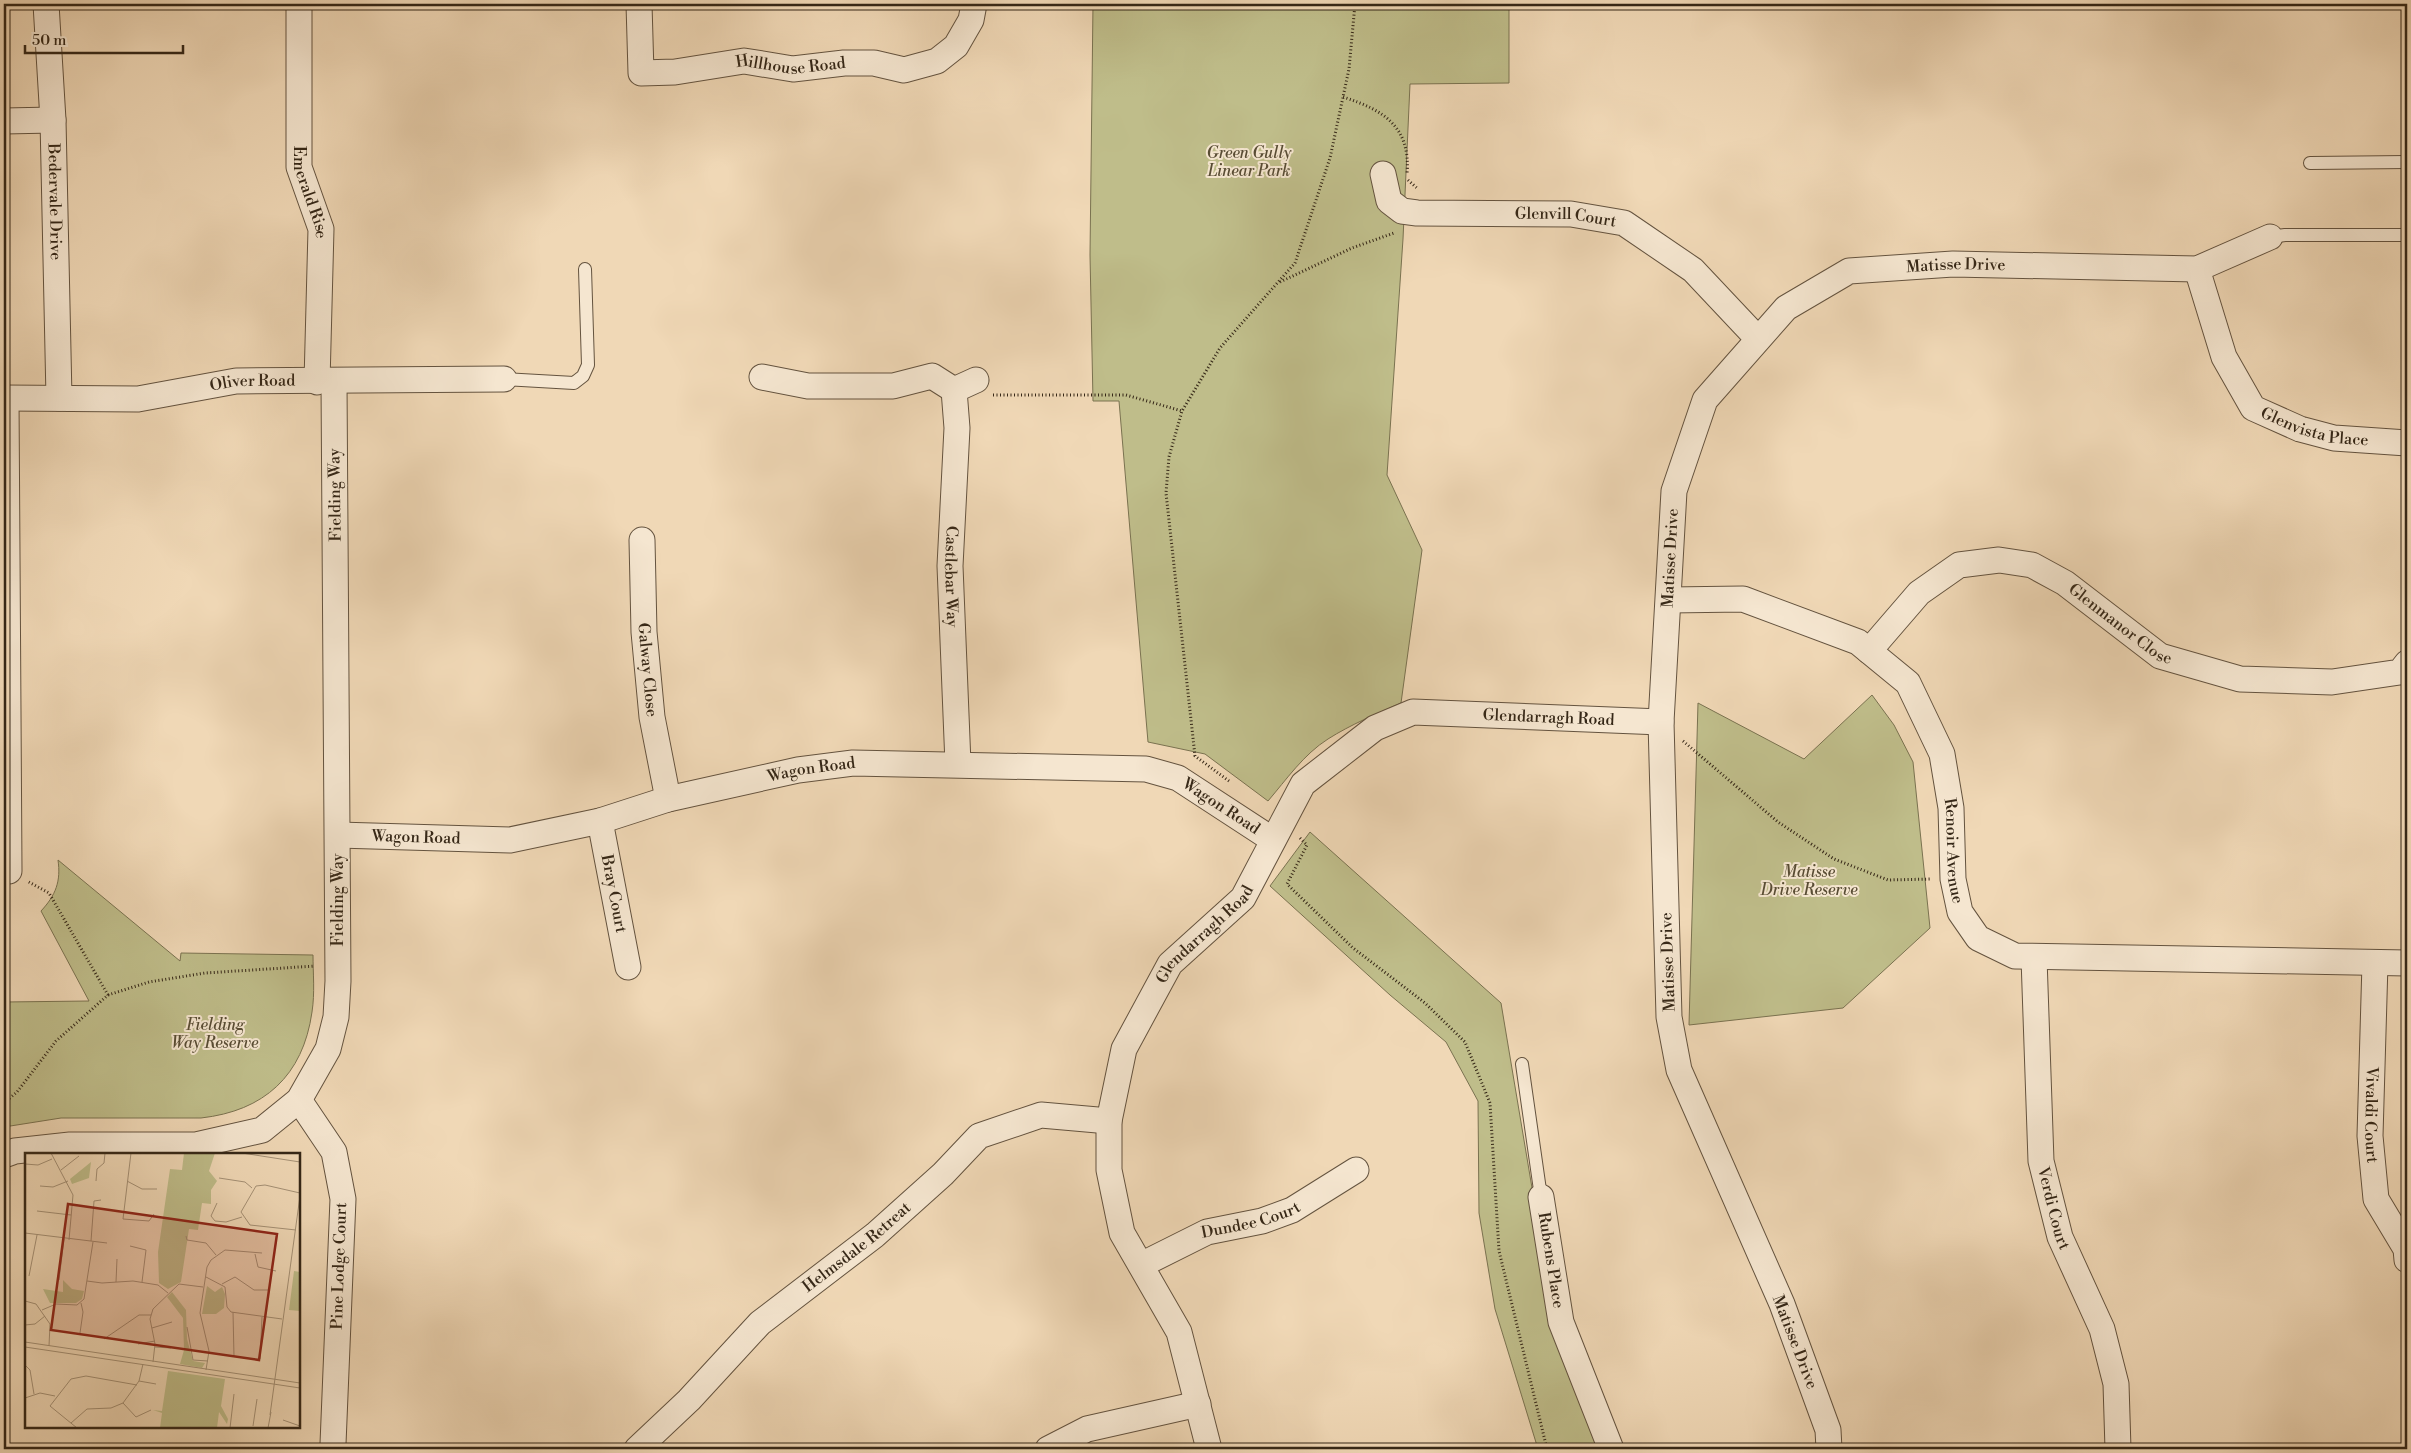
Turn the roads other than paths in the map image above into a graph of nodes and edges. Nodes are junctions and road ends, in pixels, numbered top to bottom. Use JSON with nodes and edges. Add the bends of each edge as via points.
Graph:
{"nodes":[{"id":1,"x":46,"y":4,"type":"edge"},
{"id":2,"x":299,"y":4,"type":"edge"},
{"id":3,"x":639,"y":4,"type":"edge"},
{"id":4,"x":974,"y":4,"type":"edge"},
{"id":5,"x":53,"y":120,"type":"junction"},
{"id":6,"x":4,"y":121,"type":"edge"},
{"id":7,"x":2407,"y":162,"type":"edge"},
{"id":8,"x":2310,"y":163,"type":"dead end"},
{"id":9,"x":1383,"y":174,"type":"dead end"},
{"id":10,"x":2407,"y":232,"type":"edge"},
{"id":11,"x":2270,"y":237,"type":"joint"},
{"id":12,"x":2197,"y":269,"type":"junction"},
{"id":13,"x":585,"y":270,"type":"dead end"},
{"id":14,"x":1758,"y":340,"type":"junction"},
{"id":15,"x":762,"y":376,"type":"dead end"},
{"id":16,"x":504,"y":379,"type":"joint"},
{"id":17,"x":325,"y":382,"type":"junction"},
{"id":18,"x":5,"y":398,"type":"edge"},
{"id":19,"x":59,"y":398,"type":"junction"},
{"id":20,"x":2407,"y":443,"type":"edge"},
{"id":21,"x":642,"y":540,"type":"dead end"},
{"id":22,"x":1669,"y":600,"type":"junction"},
{"id":23,"x":1870,"y":651,"type":"junction"},
{"id":24,"x":2407,"y":662,"type":"edge"},
{"id":25,"x":1661,"y":722,"type":"junction"},
{"id":26,"x":958,"y":764,"type":"junction"},
{"id":27,"x":668,"y":799,"type":"junction"},
{"id":28,"x":600,"y":821,"type":"junction"},
{"id":29,"x":338,"y":835,"type":"junction"},
{"id":30,"x":1273,"y":840,"type":"junction"},
{"id":31,"x":9,"y":871,"type":"road end"},
{"id":32,"x":2034,"y":958,"type":"junction"},
{"id":33,"x":2375,"y":963,"type":"junction"},
{"id":34,"x":2407,"y":963,"type":"edge"},
{"id":35,"x":628,"y":967,"type":"dead end"},
{"id":36,"x":1522,"y":1064,"type":"dead end"},
{"id":37,"x":299,"y":1100,"type":"junction"},
{"id":38,"x":1109,"y":1121,"type":"junction"},
{"id":39,"x":4,"y":1155,"type":"edge"},
{"id":40,"x":1356,"y":1170,"type":"dead end"},
{"id":41,"x":1541,"y":1197,"type":"joint"},
{"id":42,"x":2407,"y":1260,"type":"edge"},
{"id":43,"x":1141,"y":1265,"type":"junction"},
{"id":44,"x":1198,"y":1404,"type":"junction"},
{"id":45,"x":333,"y":1444,"type":"dead end"},
{"id":46,"x":637,"y":1449,"type":"edge"},
{"id":47,"x":1048,"y":1449,"type":"edge"},
{"id":48,"x":1208,"y":1449,"type":"edge"},
{"id":49,"x":1611,"y":1449,"type":"edge"},
{"id":50,"x":1829,"y":1449,"type":"edge"},
{"id":51,"x":2118,"y":1449,"type":"edge"}],
"edges":[{"from":1,"to":5,"type":"street","name":"Bedervale Drive"},
{"from":2,"to":17,"type":"street","name":"Emerald Rise","via":[[299,167],[320,230]]},
{"from":3,"to":4,"type":"street","name":"Hillhouse Road","via":[[640,73],[675,72],[744,61],[793,69],[874,63],[904,70],[937,61],[956,46],[971,20]]},
{"from":5,"to":6,"type":"street"},
{"from":5,"to":19,"type":"street","name":"Bedervale Drive"},
{"from":7,"to":8,"type":"lane"},
{"from":9,"to":14,"type":"street","name":"Glenvill Court","via":[[1388,201],[1402,211],[1571,214],[1624,222],[1693,270]]},
{"from":10,"to":11,"type":"lane","name":"Matisse Drive"},
{"from":11,"to":12,"type":"street","name":"Matisse Drive"},
{"from":12,"to":14,"type":"street","name":"Matisse Drive","via":[[1953,264],[1849,271],[1786,308]]},
{"from":12,"to":20,"type":"street","name":"Glenvista Place","via":[[2224,357],[2253,408],[2300,429],[2334,438]]},
{"from":13,"to":16,"type":"lane","via":[[588,365],[584,376],[574,383]]},
{"from":14,"to":22,"type":"street","name":"Matisse Drive","via":[[1705,400],[1674,491]]},
{"from":15,"to":26,"type":"street","name":"Castlebar Way","via":[[808,386],[893,386],[932,376],[974,388],[958,428],[950,566]]},
{"from":16,"to":17,"type":"street","name":"Oliver Road"},
{"from":17,"to":19,"type":"street","name":"Oliver Road","via":[[236,381],[138,399]]},
{"from":17,"to":29,"type":"street","name":"Fielding Way"},
{"from":18,"to":19,"type":"street","name":"Oliver Road"},
{"from":18,"to":31,"type":"street"},
{"from":21,"to":27,"type":"street","name":"Galway Close","via":[[644,632],[652,717]]},
{"from":22,"to":23,"type":"street","name":"Renoir Avenue","via":[[1743,599],[1858,642]]},
{"from":22,"to":25,"type":"street","name":"Matisse Drive"},
{"from":23,"to":24,"type":"street","name":"Glenmanor Close","via":[[1919,593],[1959,565],[1999,560],[2032,565],[2065,583],[2160,656],[2240,679],[2332,682],[2400,672]]},
{"from":23,"to":32,"type":"street","name":"Renoir Avenue","via":[[1908,683],[1942,754],[1950,808],[1953,879],[1960,912],[1978,938],[2015,956]]},
{"from":25,"to":30,"type":"street","name":"Glendarragh Road","via":[[1413,712],[1375,728],[1303,784]]},
{"from":25,"to":50,"type":"street","name":"Matisse Drive","via":[[1669,1017],[1679,1070],[1782,1304],[1828,1430]]},
{"from":26,"to":27,"type":"street","name":"Wagon Road","via":[[844,764],[798,770]]},
{"from":26,"to":30,"type":"street","name":"Wagon Road","via":[[1146,769],[1178,778]]},
{"from":27,"to":28,"type":"street","name":"Wagon Road"},
{"from":28,"to":29,"type":"street","name":"Wagon Road","via":[[510,840]]},
{"from":28,"to":35,"type":"street","name":"Bray Court"},
{"from":29,"to":37,"type":"street","name":"Fielding Way","via":[[336,1017],[328,1049]]},
{"from":30,"to":38,"type":"street","name":"Glendarragh Road","via":[[1243,898],[1170,964],[1124,1049]]},
{"from":32,"to":33,"type":"street","name":"Renoir Avenue"},
{"from":32,"to":51,"type":"street","name":"Verdi Court","via":[[2041,1161],[2060,1237],[2102,1329],[2116,1384]]},
{"from":33,"to":34,"type":"street","name":"Renoir Avenue"},
{"from":33,"to":42,"type":"street","name":"Vivaldi Court","via":[[2370,1136],[2376,1199],[2406,1249]]},
{"from":36,"to":41,"type":"lane","name":"Rubens Place"},
{"from":37,"to":39,"type":"street","name":"Fielding Way","via":[[262,1130],[196,1145],[70,1145]]},
{"from":37,"to":45,"type":"street","name":"Pine Lodge Court","via":[[334,1152],[343,1199]]},
{"from":38,"to":43,"type":"street","name":"Glendarragh Road","via":[[1109,1170],[1122,1233]]},
{"from":38,"to":46,"type":"street","name":"Helmsdale Retreat","via":[[1041,1115],[979,1136],[943,1174],[875,1235],[760,1323],[689,1400]]},
{"from":40,"to":43,"type":"street","name":"Dundee Court","via":[[1292,1210],[1262,1221],[1207,1232]]},
{"from":41,"to":49,"type":"street","name":"Rubens Place","via":[[1561,1322]]},
{"from":43,"to":44,"type":"street","name":"Glendarragh Road","via":[[1180,1332]]},
{"from":44,"to":47,"type":"street","via":[[1087,1429]]},
{"from":44,"to":48,"type":"street","name":"Glendarragh Road"}]}
